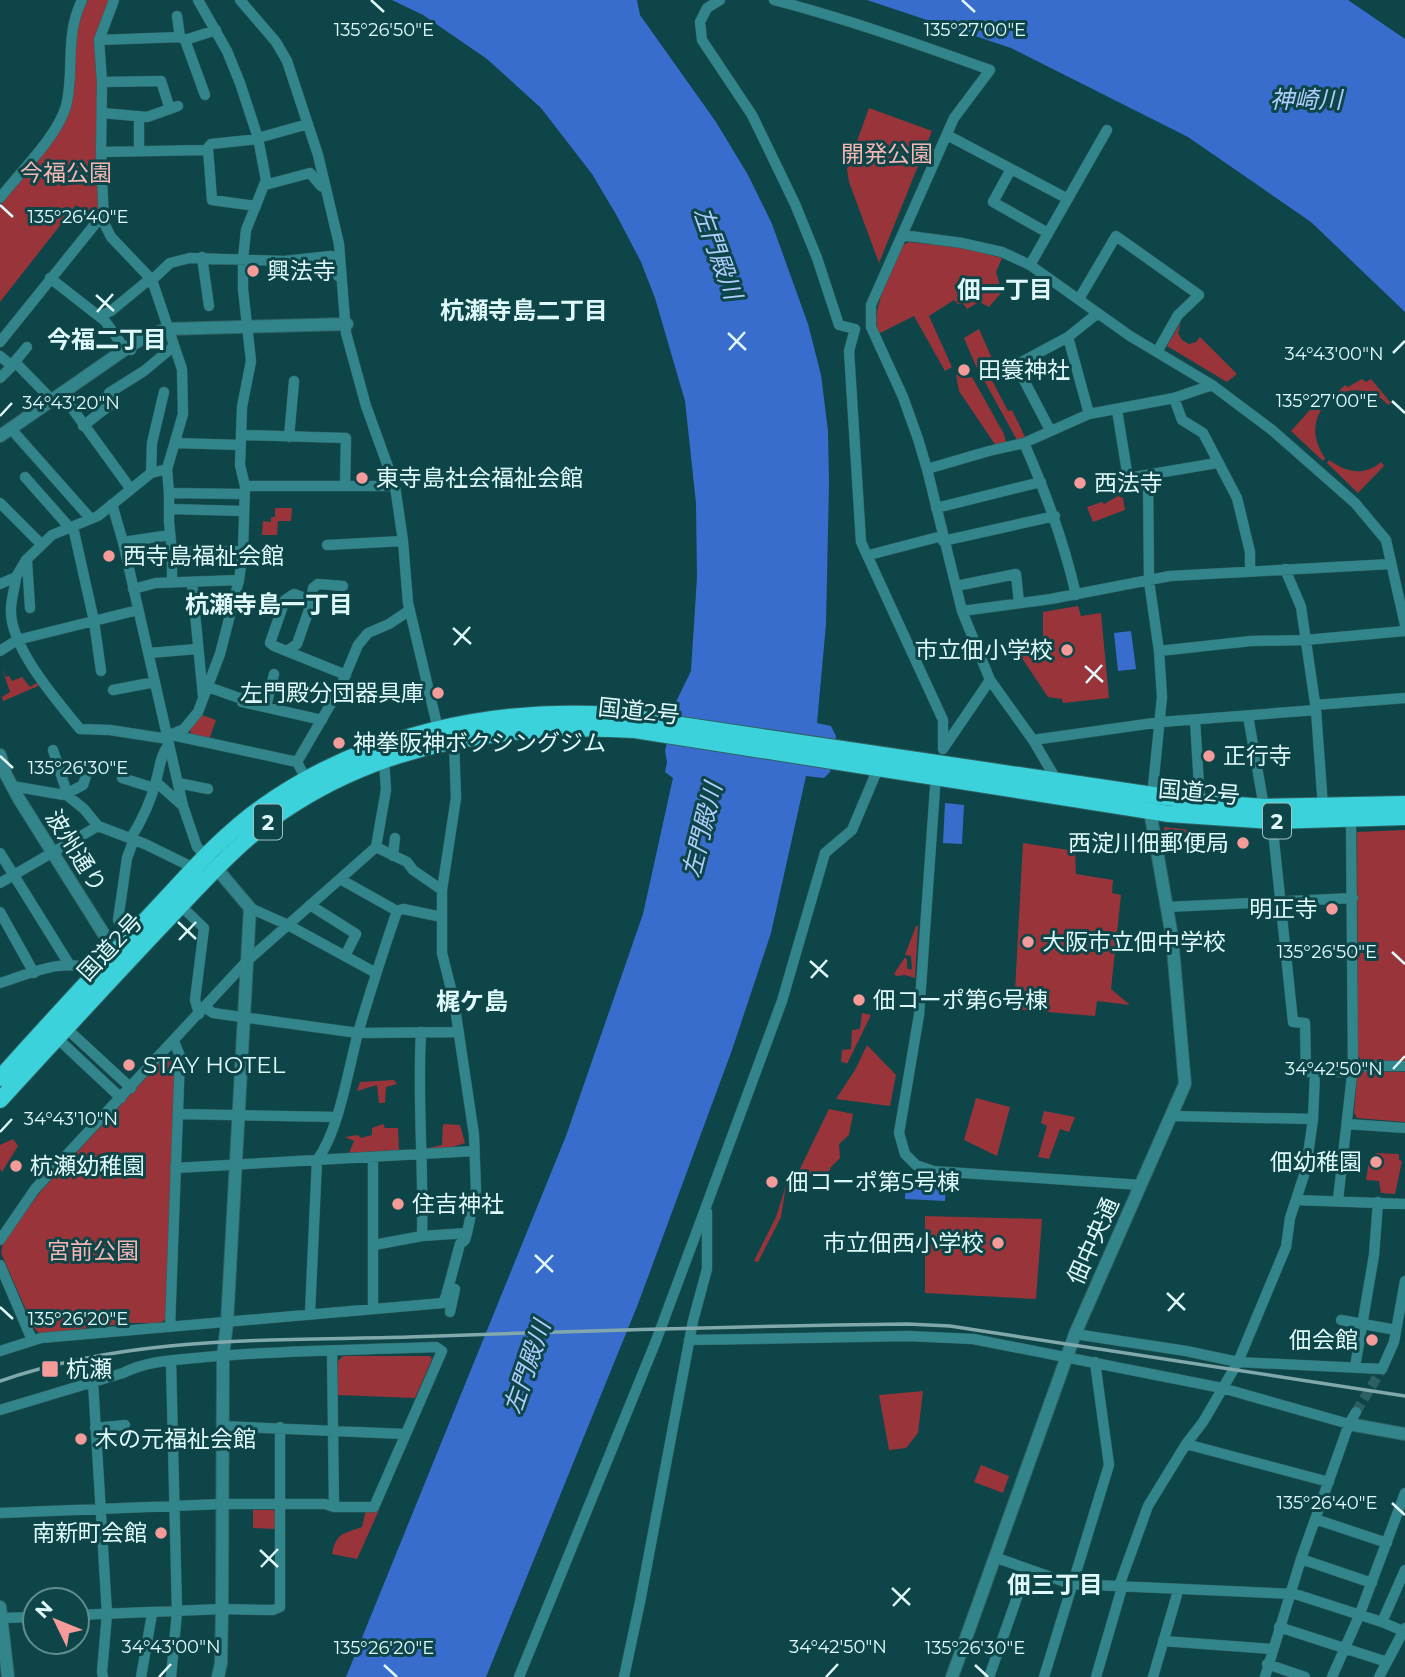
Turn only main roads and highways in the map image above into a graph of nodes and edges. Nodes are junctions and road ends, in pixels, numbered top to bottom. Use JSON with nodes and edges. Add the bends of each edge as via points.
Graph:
{"nodes":[{"id":1,"x":636,"y":724,"type":"junction"},
{"id":2,"x":939,"y":763,"type":"junction"},
{"id":3,"x":1151,"y":804,"type":"junction"},
{"id":4,"x":1405,"y":804,"type":"edge"},
{"id":5,"x":1268,"y":814,"type":"junction"},
{"id":6,"x":1405,"y":817,"type":"edge"},
{"id":7,"x":207,"y":863,"type":"junction"},
{"id":8,"x":121,"y":957,"type":"junction"},
{"id":9,"x":2,"y":1070,"type":"edge"},
{"id":10,"x":0,"y":1100,"type":"edge"}],
"edges":[{"from":1,"to":2,"type":"highway","name":"国道2号","number":"2","via":[[880,762]]},
{"from":1,"to":7,"type":"highway","name":"国道2号","number":"2","via":[[537,729],[454,740],[384,761],[294,804]]},
{"from":1,"to":7,"type":"highway","name":"国道2号","number":"2","via":[[592,714],[536,714],[438,729],[374,749],[306,779],[262,807]]},
{"from":2,"to":3,"type":"highway","name":"国道2号","number":"2"},
{"from":2,"to":3,"type":"highway","name":"国道2号","number":"2","via":[[1056,781]]},
{"from":3,"to":5,"type":"highway","name":"国道2号","number":"2"},
{"from":3,"to":5,"type":"highway","name":"国道2号","number":"2","via":[[1200,802]]},
{"from":4,"to":5,"type":"highway","name":"国道2号","number":"2"},
{"from":5,"to":6,"type":"highway","name":"国道2号","number":"2","via":[[1351,820]]},
{"from":7,"to":8,"type":"highway","name":"国道2号","number":"2"},
{"from":7,"to":8,"type":"highway","name":"国道2号","number":"2","via":[[181,906]]},
{"from":8,"to":9,"type":"highway","name":"国道2号","number":"2","via":[[97,972]]},
{"from":8,"to":10,"type":"highway","name":"国道2号","number":"2"}]}
